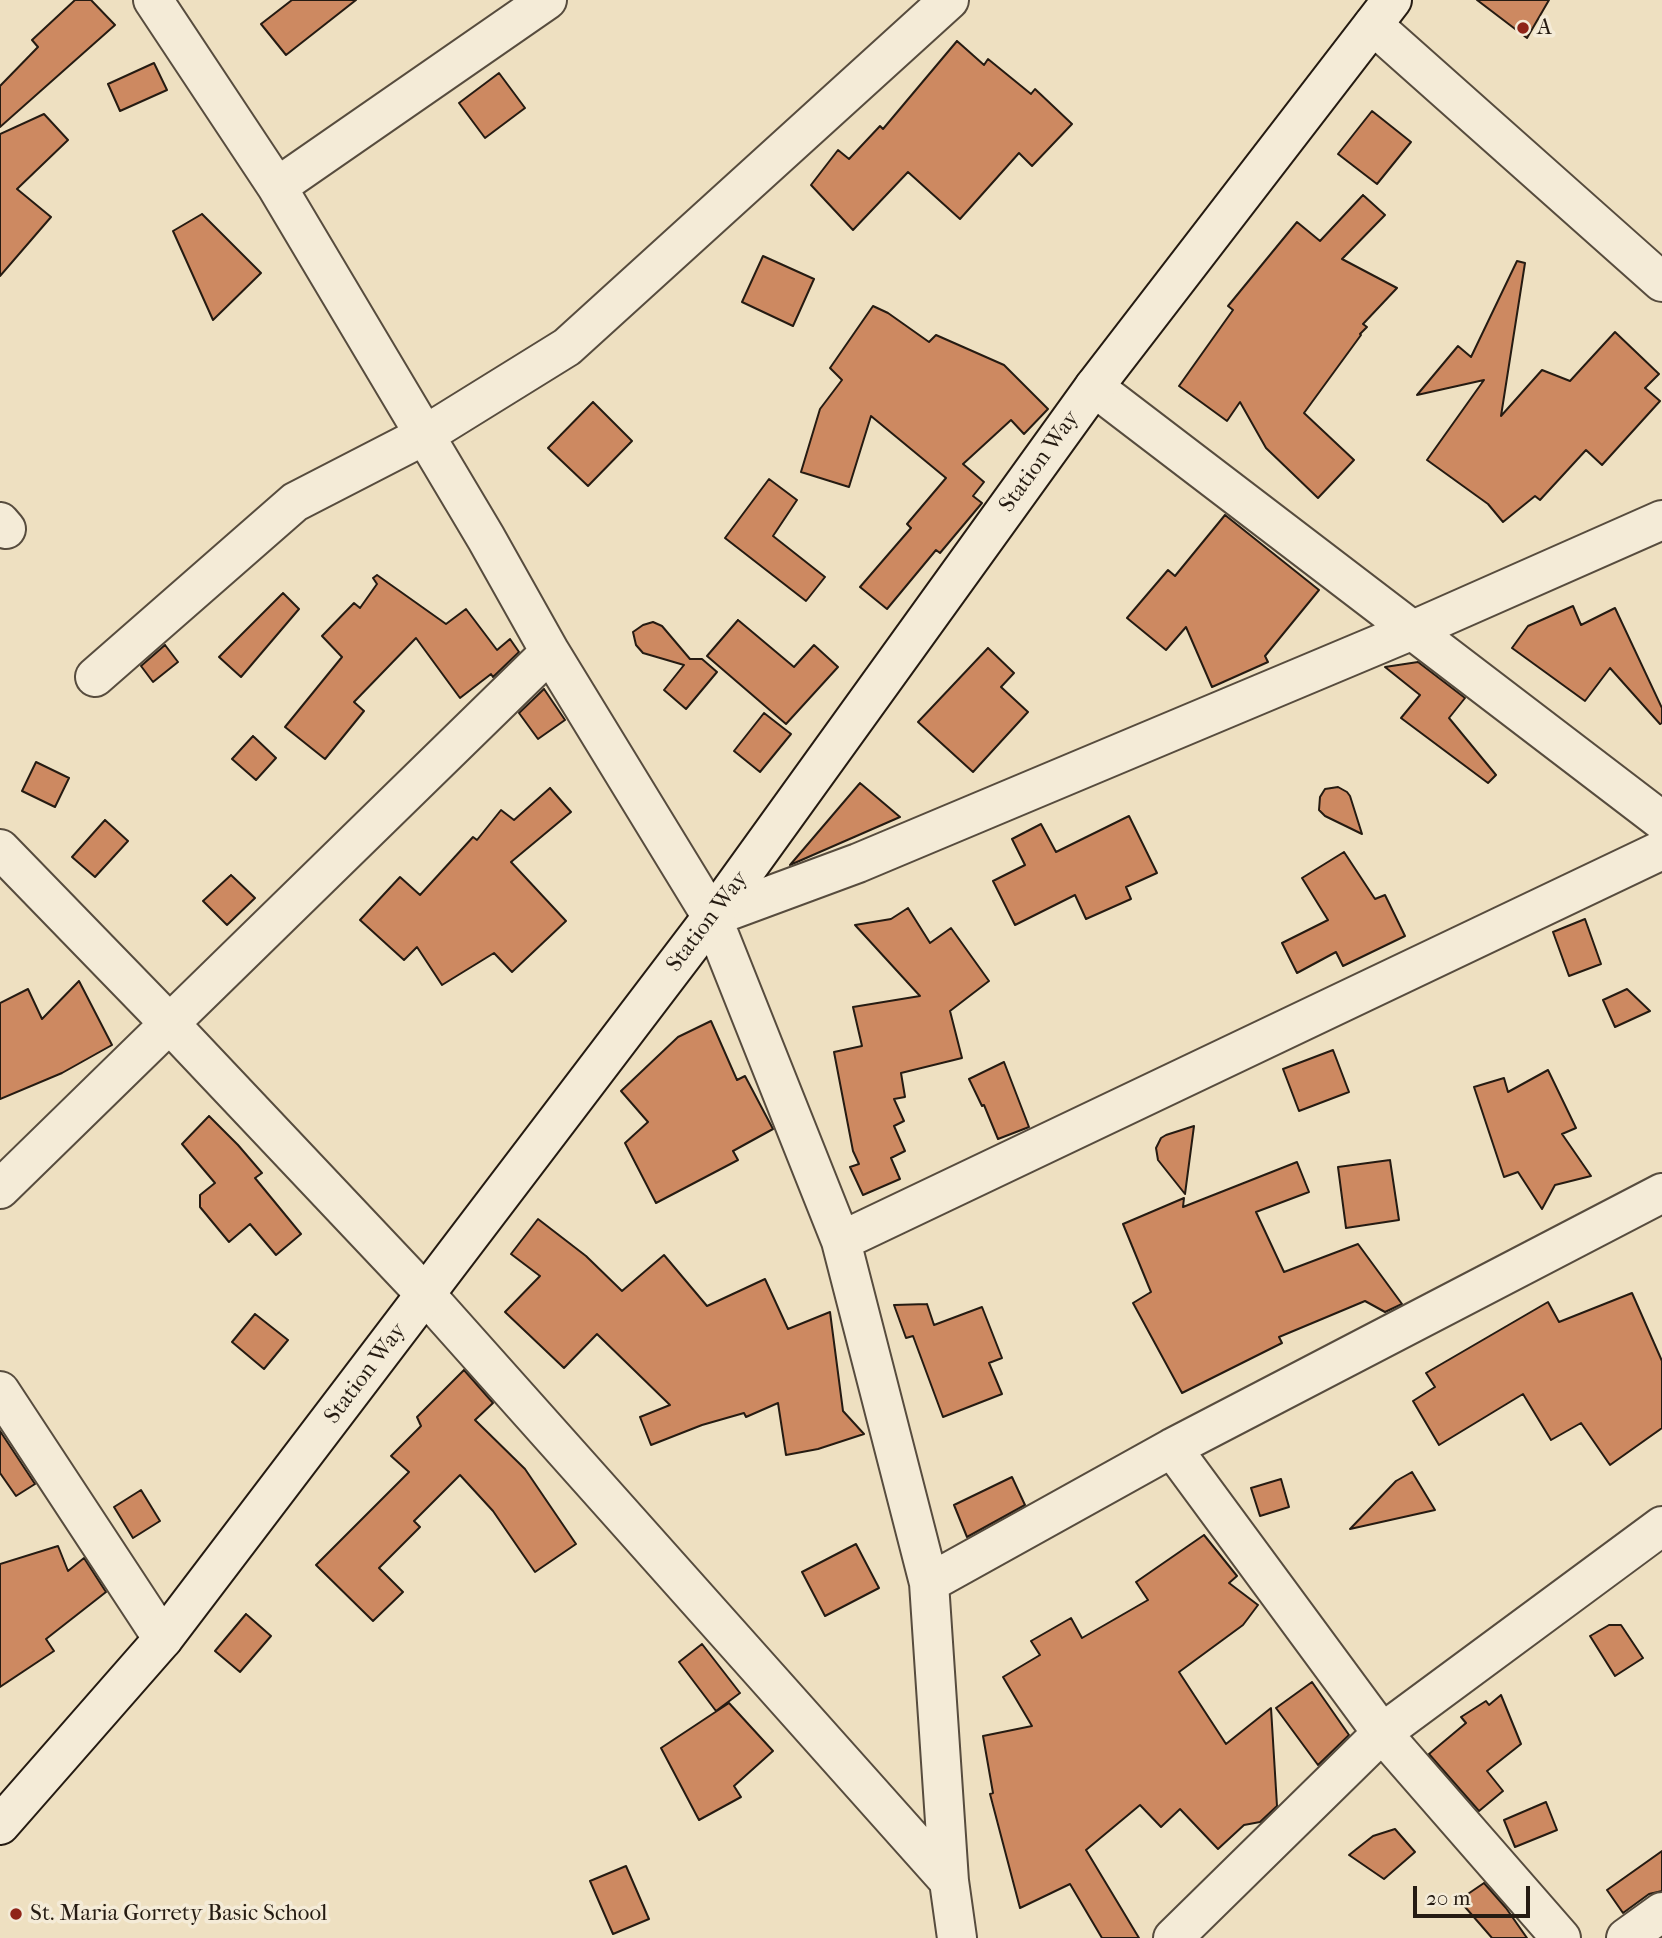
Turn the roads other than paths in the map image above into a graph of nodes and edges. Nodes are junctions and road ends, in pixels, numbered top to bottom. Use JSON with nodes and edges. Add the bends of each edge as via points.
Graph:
{"nodes":[{"id":1,"x":153,"y":0,"type":"edge"},
{"id":2,"x":547,"y":0,"type":"edge"},
{"id":3,"x":949,"y":0,"type":"edge"},
{"id":4,"x":1383,"y":12,"type":"edge"},
{"id":5,"x":277,"y":187,"type":"junction"},
{"id":6,"x":1662,"y":282,"type":"edge"},
{"id":7,"x":1094,"y":387,"type":"junction"},
{"id":8,"x":425,"y":435,"type":"junction"},
{"id":9,"x":1662,"y":520,"type":"edge"},
{"id":10,"x":1413,"y":630,"type":"junction"},
{"id":11,"x":550,"y":652,"type":"junction"},
{"id":12,"x":95,"y":677,"type":"dead end"},
{"id":13,"x":1662,"y":821,"type":"edge"},
{"id":14,"x":0,"y":849,"type":"edge"},
{"id":15,"x":1662,"y":850,"type":"edge"},
{"id":16,"x":712,"y":917,"type":"junction"},
{"id":17,"x":169,"y":1023,"type":"junction"},
{"id":18,"x":0,"y":1189,"type":"edge"},
{"id":19,"x":1662,"y":1193,"type":"edge"},
{"id":20,"x":841,"y":1241,"type":"junction"},
{"id":21,"x":426,"y":1294,"type":"junction"},
{"id":22,"x":0,"y":1391,"type":"edge"},
{"id":23,"x":1172,"y":1448,"type":"junction"},
{"id":24,"x":1662,"y":1526,"type":"edge"},
{"id":25,"x":929,"y":1583,"type":"junction"},
{"id":26,"x":163,"y":1639,"type":"junction"},
{"id":27,"x":1382,"y":1733,"type":"junction"},
{"id":28,"x":0,"y":1825,"type":"edge"},
{"id":29,"x":949,"y":1881,"type":"junction"},
{"id":30,"x":1662,"y":1913,"type":"edge"},
{"id":31,"x":957,"y":1938,"type":"edge"},
{"id":32,"x":1172,"y":1938,"type":"edge"},
{"id":33,"x":1561,"y":1938,"type":"edge"},
{"id":34,"x":1626,"y":1938,"type":"edge"}],
"edges":[{"from":1,"to":5,"type":"street"},
{"from":2,"to":5,"type":"street"},
{"from":3,"to":8,"type":"street","via":[[567,347]]},
{"from":4,"to":6,"type":"street"},
{"from":4,"to":7,"type":"street","name":"Station Way"},
{"from":5,"to":8,"type":"street"},
{"from":7,"to":10,"type":"street"},
{"from":7,"to":16,"type":"street","name":"Station Way"},
{"from":8,"to":11,"type":"street"},
{"from":8,"to":12,"type":"street","via":[[295,502]]},
{"from":9,"to":10,"type":"street"},
{"from":10,"to":13,"type":"street"},
{"from":10,"to":16,"type":"street","via":[[858,863]]},
{"from":11,"to":16,"type":"street"},
{"from":11,"to":17,"type":"street"},
{"from":14,"to":17,"type":"street"},
{"from":15,"to":20,"type":"street"},
{"from":16,"to":20,"type":"street"},
{"from":16,"to":21,"type":"street","name":"Station Way"},
{"from":17,"to":18,"type":"street"},
{"from":17,"to":21,"type":"street"},
{"from":19,"to":23,"type":"street"},
{"from":20,"to":25,"type":"street"},
{"from":21,"to":26,"type":"street","name":"Station Way"},
{"from":21,"to":29,"type":"street"},
{"from":22,"to":26,"type":"street"},
{"from":23,"to":25,"type":"street"},
{"from":23,"to":27,"type":"street"},
{"from":24,"to":27,"type":"street"},
{"from":25,"to":29,"type":"street"},
{"from":26,"to":28,"type":"street","name":"Station Way"},
{"from":27,"to":32,"type":"street"},
{"from":27,"to":33,"type":"street"},
{"from":29,"to":31,"type":"street"},
{"from":30,"to":34,"type":"street"}]}
